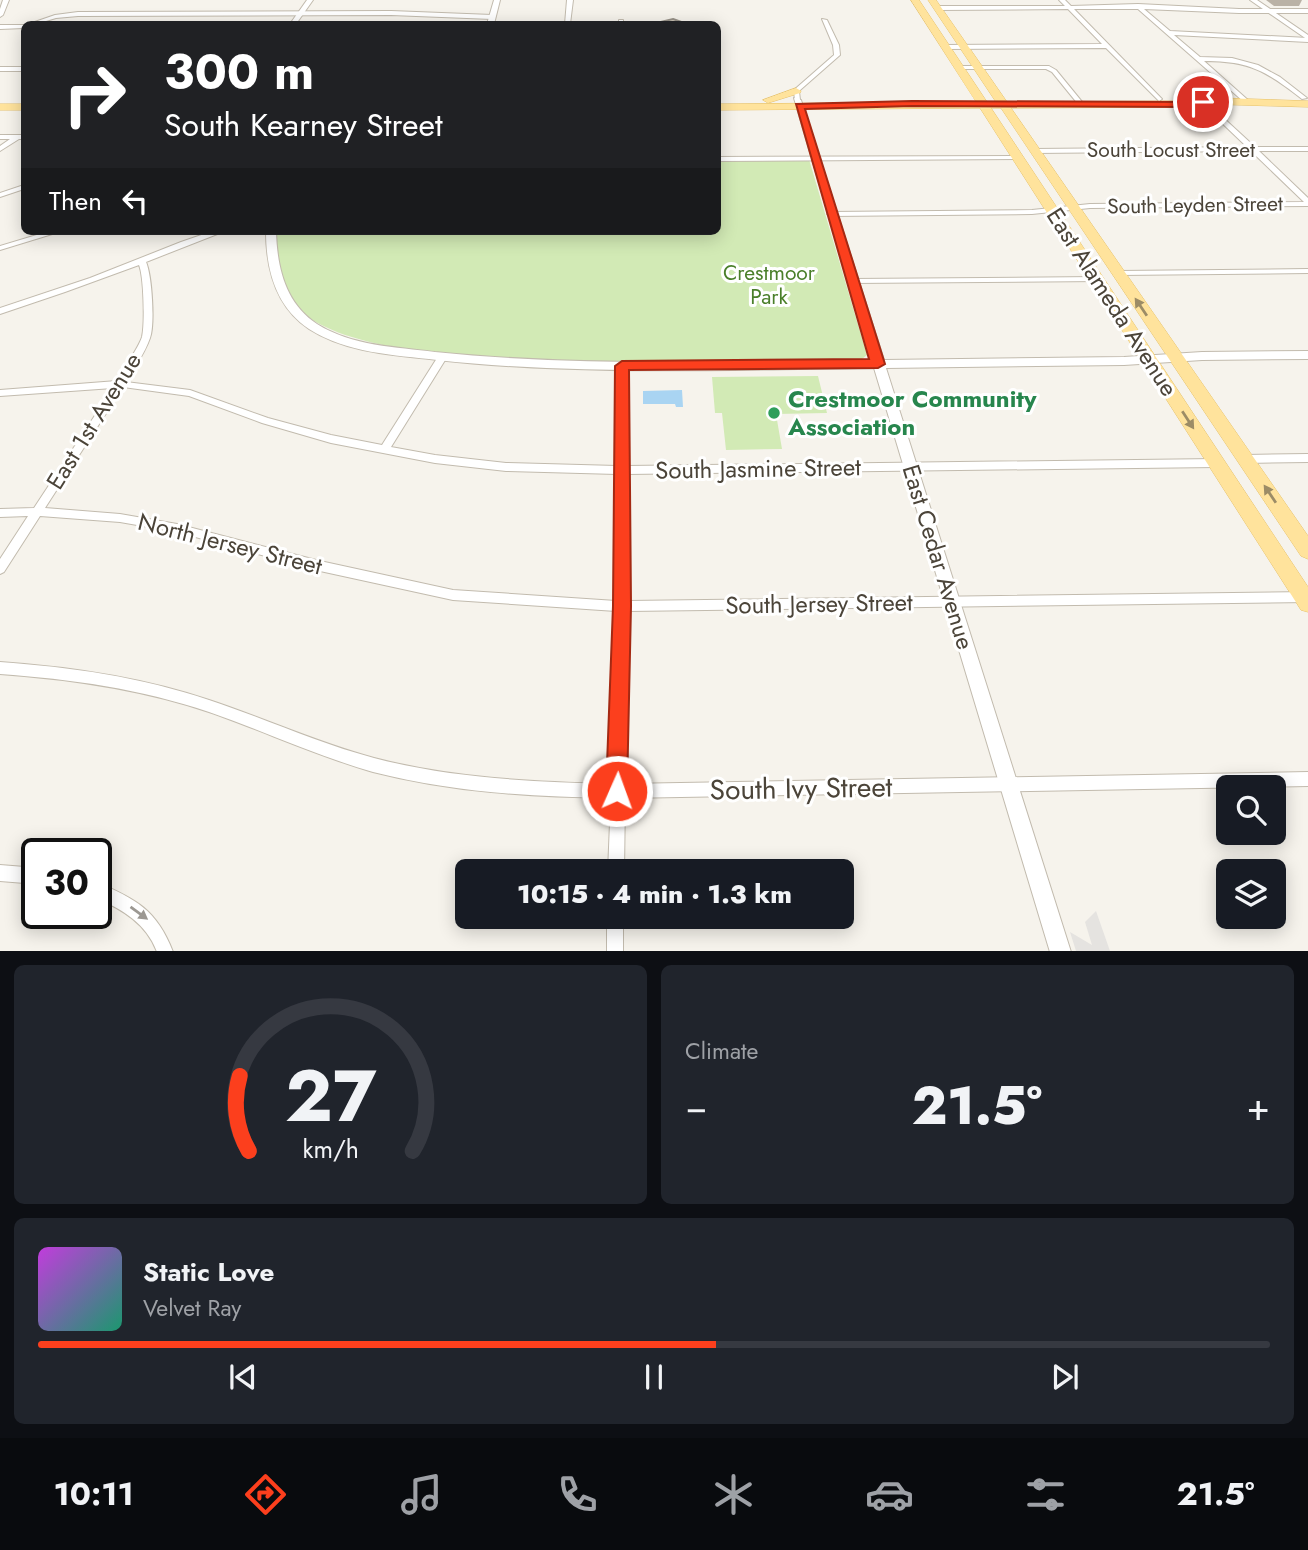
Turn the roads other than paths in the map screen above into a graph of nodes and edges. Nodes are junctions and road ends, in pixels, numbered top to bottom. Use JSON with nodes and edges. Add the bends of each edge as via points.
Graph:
{"nodes":[{"id":1,"x":6,"y":0,"type":"edge"},
{"id":2,"x":310,"y":0,"type":"edge"},
{"id":3,"x":497,"y":0,"type":"edge"},
{"id":4,"x":570,"y":0,"type":"edge"},
{"id":5,"x":915,"y":0,"type":"edge"},
{"id":6,"x":1062,"y":0,"type":"edge"},
{"id":7,"x":1131,"y":0,"type":"edge"},
{"id":8,"x":1254,"y":0,"type":"edge"},
{"id":9,"x":935,"y":4,"type":"edge"},
{"id":10,"x":1069,"y":7,"type":"junction"},
{"id":11,"x":1139,"y":7,"type":"junction"},
{"id":12,"x":1308,"y":10,"type":"edge"},
{"id":13,"x":1269,"y":11,"type":"junction"},
{"id":14,"x":1,"y":12,"type":"edge"},
{"id":15,"x":301,"y":13,"type":"junction"},
{"id":16,"x":824,"y":20,"type":"dead end"},
{"id":17,"x":42,"y":21,"type":"edge"},
{"id":18,"x":295,"y":21,"type":"edge"},
{"id":19,"x":491,"y":21,"type":"edge"},
{"id":20,"x":567,"y":21,"type":"edge"},
{"id":21,"x":0,"y":27,"type":"edge"},
{"id":22,"x":21,"y":30,"type":"edge"},
{"id":23,"x":1168,"y":33,"type":"junction"},
{"id":24,"x":1308,"y":39,"type":"edge"},
{"id":25,"x":1107,"y":46,"type":"junction"},
{"id":26,"x":946,"y":47,"type":"junction"},
{"id":27,"x":964,"y":47,"type":"junction"},
{"id":28,"x":1198,"y":59,"type":"junction"},
{"id":29,"x":959,"y":68,"type":"junction"},
{"id":30,"x":978,"y":68,"type":"junction"},
{"id":31,"x":0,"y":69,"type":"edge"},
{"id":32,"x":21,"y":69,"type":"edge"},
{"id":33,"x":968,"y":81,"type":"junction"},
{"id":34,"x":797,"y":99,"type":"junction"},
{"id":35,"x":1159,"y":99,"type":"junction"},
{"id":36,"x":721,"y":100,"type":"edge"},
{"id":37,"x":1307,"y":100,"type":"edge"},
{"id":38,"x":1203,"y":102,"type":"junction"},
{"id":39,"x":1246,"y":102,"type":"junction"},
{"id":40,"x":1080,"y":103,"type":"junction"},
{"id":41,"x":937,"y":104,"type":"junction"},
{"id":42,"x":982,"y":104,"type":"junction"},
{"id":43,"x":1002,"y":104,"type":"junction"},
{"id":44,"x":0,"y":107,"type":"edge"},
{"id":45,"x":21,"y":107,"type":"edge"},
{"id":46,"x":721,"y":107,"type":"edge"},
{"id":47,"x":993,"y":119,"type":"junction"},
{"id":48,"x":0,"y":137,"type":"edge"},
{"id":49,"x":21,"y":137,"type":"edge"},
{"id":50,"x":0,"y":149,"type":"edge"},
{"id":51,"x":1252,"y":149,"type":"junction"},
{"id":52,"x":1308,"y":149,"type":"edge"},
{"id":53,"x":1034,"y":151,"type":"junction"},
{"id":54,"x":1018,"y":157,"type":"junction"},
{"id":55,"x":814,"y":158,"type":"junction"},
{"id":56,"x":721,"y":159,"type":"edge"},
{"id":57,"x":21,"y":188,"type":"edge"},
{"id":58,"x":0,"y":195,"type":"edge"},
{"id":59,"x":1308,"y":203,"type":"edge"},
{"id":60,"x":1074,"y":209,"type":"junction"},
{"id":61,"x":1052,"y":210,"type":"junction"},
{"id":62,"x":831,"y":214,"type":"junction"},
{"id":63,"x":44,"y":235,"type":"edge"},
{"id":64,"x":208,"y":235,"type":"edge"},
{"id":65,"x":271,"y":235,"type":"edge"},
{"id":66,"x":0,"y":248,"type":"edge"},
{"id":67,"x":141,"y":261,"type":"junction"},
{"id":68,"x":1308,"y":271,"type":"edge"},
{"id":69,"x":1119,"y":274,"type":"junction"},
{"id":70,"x":1097,"y":279,"type":"junction"},
{"id":71,"x":852,"y":281,"type":"junction"},
{"id":72,"x":0,"y":311,"type":"edge"},
{"id":73,"x":1308,"y":355,"type":"edge"},
{"id":74,"x":442,"y":357,"type":"junction"},
{"id":75,"x":1176,"y":358,"type":"junction"},
{"id":76,"x":1149,"y":359,"type":"junction"},
{"id":77,"x":878,"y":364,"type":"junction"},
{"id":78,"x":622,"y":366,"type":"junction"},
{"id":79,"x":120,"y":384,"type":"junction"},
{"id":80,"x":0,"y":393,"type":"edge"},
{"id":81,"x":384,"y":450,"type":"junction"},
{"id":82,"x":1308,"y":458,"type":"edge"},
{"id":83,"x":1246,"y":459,"type":"junction"},
{"id":84,"x":1216,"y":463,"type":"junction"},
{"id":85,"x":910,"y":467,"type":"junction"},
{"id":86,"x":622,"y":470,"type":"junction"},
{"id":87,"x":37,"y":512,"type":"junction"},
{"id":88,"x":0,"y":513,"type":"edge"},
{"id":89,"x":1308,"y":551,"type":"edge"},
{"id":90,"x":0,"y":569,"type":"edge"},
{"id":91,"x":333,"y":569,"type":"joint"},
{"id":92,"x":1306,"y":599,"type":"edge"},
{"id":93,"x":952,"y":602,"type":"junction"},
{"id":94,"x":622,"y":606,"type":"junction"},
{"id":95,"x":0,"y":668,"type":"edge"},
{"id":96,"x":1308,"y":779,"type":"edge"},
{"id":97,"x":1009,"y":784,"type":"junction"},
{"id":98,"x":617,"y":791,"type":"junction"},
{"id":99,"x":616,"y":859,"type":"edge"},
{"id":100,"x":0,"y":873,"type":"edge"},
{"id":101,"x":21,"y":875,"type":"edge"},
{"id":102,"x":112,"y":897,"type":"edge"},
{"id":103,"x":615,"y":929,"type":"edge"},
{"id":104,"x":165,"y":951,"type":"edge"},
{"id":105,"x":615,"y":951,"type":"edge"},
{"id":106,"x":1061,"y":951,"type":"edge"}],
"edges":[{"from":1,"to":14,"type":"street"},
{"from":2,"to":15,"type":"street"},
{"from":3,"to":19,"type":"street"},
{"from":4,"to":20,"type":"street"},
{"from":5,"to":26,"type":"main road","name":"East Alameda Avenue"},
{"from":6,"to":10,"type":"street"},
{"from":7,"to":11,"type":"street"},
{"from":8,"to":13,"type":"street"},
{"from":9,"to":10,"type":"street"},
{"from":9,"to":27,"type":"main road","name":"East Alameda Avenue"},
{"from":10,"to":11,"type":"street"},
{"from":10,"to":25,"type":"street"},
{"from":11,"to":13,"type":"street"},
{"from":11,"to":23,"type":"street"},
{"from":12,"to":13,"type":"street"},
{"from":13,"to":24,"type":"street"},
{"from":15,"to":17,"type":"street","via":[[78,14]]},
{"from":15,"to":18,"type":"street"},
{"from":15,"to":19,"type":"street","via":[[391,13]]},
{"from":16,"to":34,"type":"street","via":[[837,55]]},
{"from":21,"to":22,"type":"street"},
{"from":23,"to":24,"type":"street"},
{"from":23,"to":28,"type":"street"},
{"from":25,"to":27,"type":"street"},
{"from":25,"to":35,"type":"street"},
{"from":26,"to":27,"type":"street"},
{"from":26,"to":29,"type":"main road","name":"East Alameda Avenue"},
{"from":27,"to":30,"type":"main road","name":"East Alameda Avenue"},
{"from":28,"to":37,"type":"street","via":[[1259,65]]},
{"from":28,"to":39,"type":"street"},
{"from":29,"to":30,"type":"street"},
{"from":29,"to":33,"type":"main road","name":"East Alameda Avenue"},
{"from":30,"to":40,"type":"street","via":[[1047,68]]},
{"from":30,"to":43,"type":"main road","name":"East Alameda Avenue"},
{"from":31,"to":32,"type":"street"},
{"from":33,"to":41,"type":"main road","via":[[963,95]]},
{"from":33,"to":42,"type":"main road","name":"East Alameda Avenue"},
{"from":34,"to":36,"type":"main road"},
{"from":34,"to":41,"type":"main road"},
{"from":34,"to":46,"type":"main road"},
{"from":34,"to":55,"type":"street","name":"East Cedar Avenue"},
{"from":35,"to":38,"type":"main road"},
{"from":35,"to":40,"type":"main road"},
{"from":37,"to":39,"type":"main road"},
{"from":38,"to":39,"type":"main road"},
{"from":38,"to":40,"type":"main road"},
{"from":38,"to":51,"type":"street"},
{"from":40,"to":43,"type":"main road"},
{"from":41,"to":42,"type":"main road"},
{"from":41,"to":47,"type":"main road"},
{"from":42,"to":43,"type":"main road"},
{"from":42,"to":47,"type":"main road","name":"East Alameda Avenue"},
{"from":43,"to":53,"type":"main road","name":"East Alameda Avenue"},
{"from":44,"to":45,"type":"main road"},
{"from":47,"to":54,"type":"main road","name":"East Alameda Avenue"},
{"from":48,"to":49,"type":"street"},
{"from":49,"to":50,"type":"street"},
{"from":51,"to":52,"type":"street","name":"South Locust Street"},
{"from":51,"to":53,"type":"street","name":"South Locust Street"},
{"from":51,"to":59,"type":"street"},
{"from":53,"to":60,"type":"main road","name":"East Alameda Avenue"},
{"from":54,"to":55,"type":"street"},
{"from":54,"to":61,"type":"main road","name":"East Alameda Avenue"},
{"from":55,"to":56,"type":"street"},
{"from":55,"to":62,"type":"street","name":"East Cedar Avenue"},
{"from":57,"to":58,"type":"street"},
{"from":59,"to":60,"type":"street","name":"South Leyden Street"},
{"from":60,"to":61,"type":"street","name":"South Leyden Street"},
{"from":60,"to":69,"type":"main road","name":"East Alameda Avenue"},
{"from":61,"to":62,"type":"street","name":"South Leyden Street"},
{"from":61,"to":70,"type":"main road","name":"East Alameda Avenue"},
{"from":62,"to":71,"type":"street","name":"East Cedar Avenue"},
{"from":63,"to":66,"type":"street"},
{"from":64,"to":67,"type":"street"},
{"from":65,"to":74,"type":"street","via":[[270,255],[278,286],[286,302],[309,324],[347,342]]},
{"from":67,"to":72,"type":"street"},
{"from":67,"to":79,"type":"street","name":"East 1st Avenue","via":[[148,288],[146,338]]},
{"from":68,"to":69,"type":"street"},
{"from":75,"to":69,"type":"main road","name":"East Alameda Avenue","one_way":true},
{"from":70,"to":71,"type":"street"},
{"from":70,"to":76,"type":"main road","name":"East Alameda Avenue"},
{"from":71,"to":77,"type":"street","name":"East Cedar Avenue"},
{"from":73,"to":75,"type":"street"},
{"from":74,"to":78,"type":"street"},
{"from":74,"to":81,"type":"street"},
{"from":75,"to":76,"type":"street"},
{"from":75,"to":83,"type":"main road","name":"East Alameda Avenue"},
{"from":76,"to":77,"type":"street"},
{"from":76,"to":84,"type":"main road","name":"East Alameda Avenue","one_way":true},
{"from":77,"to":78,"type":"street"},
{"from":77,"to":85,"type":"street","name":"East Cedar Avenue"},
{"from":78,"to":86,"type":"street"},
{"from":79,"to":80,"type":"street","name":"South Jasmine Street"},
{"from":79,"to":81,"type":"street","name":"South Jasmine Street","via":[[190,393],[265,421]]},
{"from":79,"to":87,"type":"street","name":"East 1st Avenue"},
{"from":81,"to":86,"type":"street","name":"South Jasmine Street","via":[[506,467]]},
{"from":82,"to":83,"type":"street"},
{"from":89,"to":83,"type":"main road","name":"East Alameda Avenue","one_way":true},
{"from":84,"to":85,"type":"street","name":"South Jasmine Street"},
{"from":84,"to":92,"type":"main road","name":"East Alameda Avenue"},
{"from":85,"to":86,"type":"street","name":"South Jasmine Street"},
{"from":85,"to":93,"type":"street","name":"East Cedar Avenue"},
{"from":86,"to":94,"type":"street"},
{"from":87,"to":88,"type":"street","name":"North Jersey Street"},
{"from":87,"to":90,"type":"street","name":"East 1st Avenue"},
{"from":87,"to":91,"type":"street","name":"North Jersey Street","via":[[177,527]]},
{"from":91,"to":94,"type":"street","name":"South Jersey Street","via":[[453,595]]},
{"from":92,"to":93,"type":"street","name":"South Jersey Street"},
{"from":93,"to":94,"type":"street","name":"South Jersey Street"},
{"from":93,"to":97,"type":"street","name":"East Cedar Avenue"},
{"from":94,"to":98,"type":"street"},
{"from":95,"to":98,"type":"street","name":"South Ivy Street","via":[[148,688],[383,767],[449,781],[534,790]]},
{"from":96,"to":97,"type":"street","name":"South Ivy Street"},
{"from":97,"to":98,"type":"street","name":"South Ivy Street"},
{"from":97,"to":106,"type":"street","name":"East Cedar Avenue"},
{"from":98,"to":99,"type":"street"},
{"from":100,"to":101,"type":"street"},
{"from":102,"to":104,"type":"street","one_way":true,"via":[[148,920]]},
{"from":103,"to":105,"type":"street"}]}
